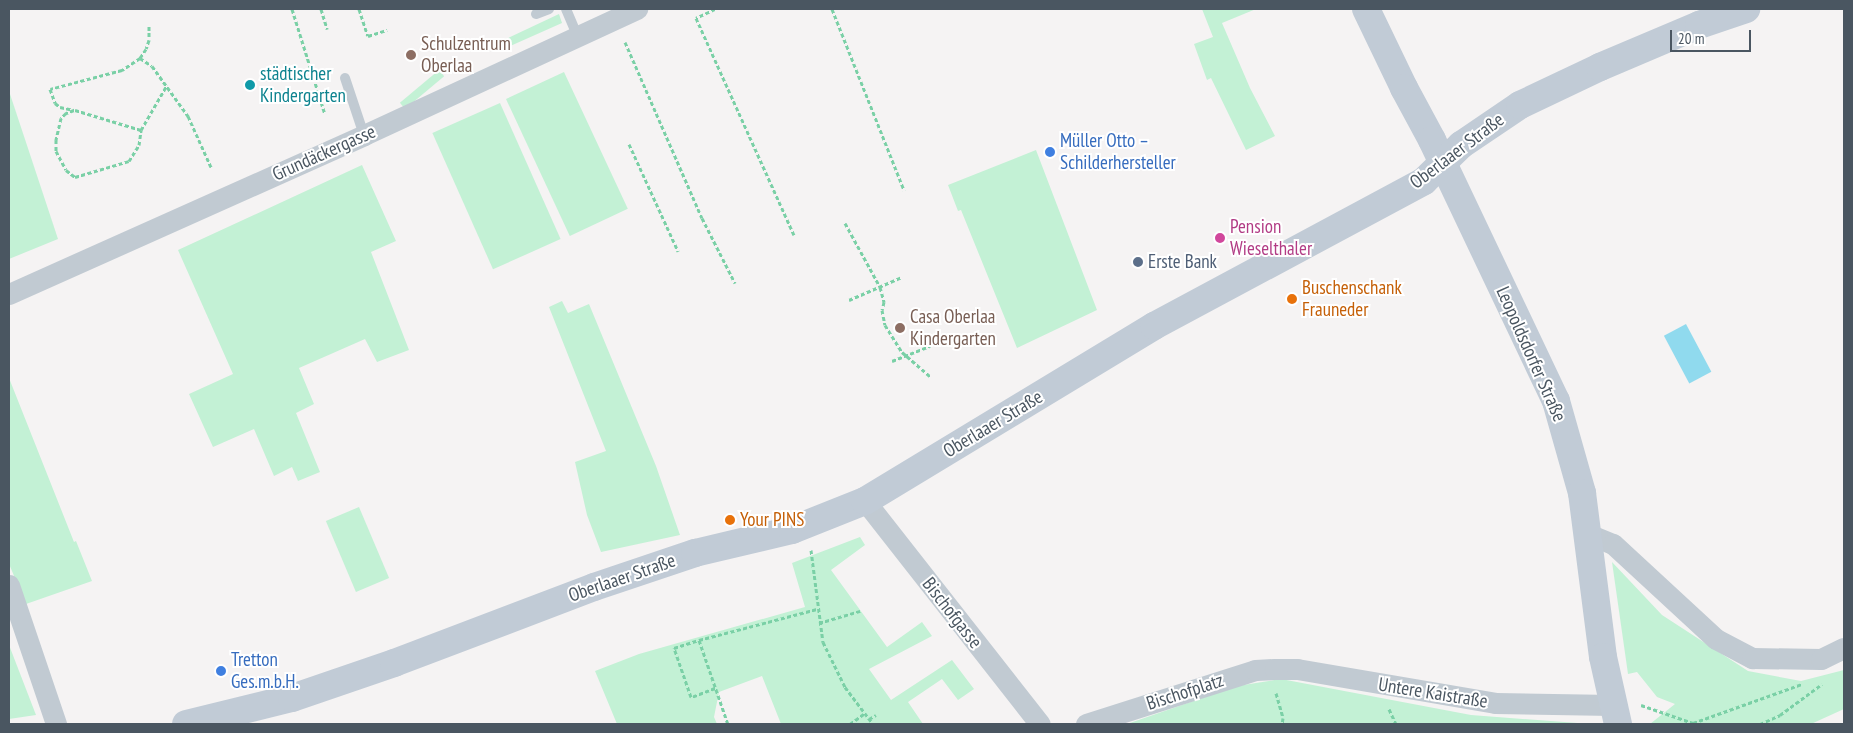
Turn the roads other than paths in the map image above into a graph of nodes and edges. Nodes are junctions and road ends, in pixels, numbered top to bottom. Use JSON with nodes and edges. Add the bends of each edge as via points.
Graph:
{"nodes":[{"id":1,"x":549,"y":9,"type":"edge"},
{"id":2,"x":566,"y":9,"type":"edge"},
{"id":3,"x":637,"y":9,"type":"edge"},
{"id":4,"x":1366,"y":9,"type":"edge"},
{"id":5,"x":1746,"y":9,"type":"edge"},
{"id":6,"x":536,"y":14,"type":"dead end"},
{"id":7,"x":578,"y":37,"type":"junction"},
{"id":8,"x":345,"y":78,"type":"dead end"},
{"id":9,"x":364,"y":135,"type":"junction"},
{"id":10,"x":1443,"y":163,"type":"junction"},
{"id":11,"x":9,"y":294,"type":"edge"},
{"id":12,"x":865,"y":501,"type":"junction"},
{"id":13,"x":1588,"y":534,"type":"junction"},
{"id":14,"x":9,"y":585,"type":"edge"},
{"id":15,"x":1844,"y":648,"type":"edge"},
{"id":16,"x":1262,"y":669,"type":"joint"},
{"id":17,"x":1615,"y":714,"type":"edge"},
{"id":18,"x":56,"y":724,"type":"edge"},
{"id":19,"x":186,"y":724,"type":"edge"},
{"id":20,"x":1040,"y":724,"type":"edge"},
{"id":21,"x":1086,"y":724,"type":"edge"}],
"edges":[{"from":1,"to":6,"type":"lane"},
{"from":2,"to":7,"type":"lane"},
{"from":3,"to":7,"type":"street","name":"Grundäckergasse"},
{"from":4,"to":10,"type":"main road","name":"Leopoldsdorfer Straße"},
{"from":5,"to":10,"type":"main road","name":"Oberlaaer Straße","via":[[1699,25],[1550,89],[1493,122],[1461,145]]},
{"from":7,"to":9,"type":"street","name":"Grundäckergasse"},
{"from":8,"to":9,"type":"lane"},
{"from":9,"to":11,"type":"street","name":"Grundäckergasse"},
{"from":10,"to":12,"type":"main road","name":"Oberlaaer Straße","via":[[1424,181],[1154,326]]},
{"from":10,"to":13,"type":"main road","name":"Leopoldsdorfer Straße","via":[[1556,401],[1582,493]]},
{"from":12,"to":19,"type":"main road","name":"Oberlaaer Straße","via":[[801,526],[695,553],[594,586],[301,695]]},
{"from":12,"to":20,"type":"street","name":"Bischofgasse"},
{"from":13,"to":15,"type":"street","via":[[1613,544],[1716,639],[1752,658],[1822,659]]},
{"from":13,"to":17,"type":"main road","name":"Leopoldsdorfer Straße","via":[[1603,657]]},
{"from":14,"to":18,"type":"street"},
{"from":16,"to":17,"type":"street","name":"Untere Kaistraße","via":[[1297,669],[1495,703]]},
{"from":16,"to":21,"type":"street","name":"Bischofplatz"}]}
